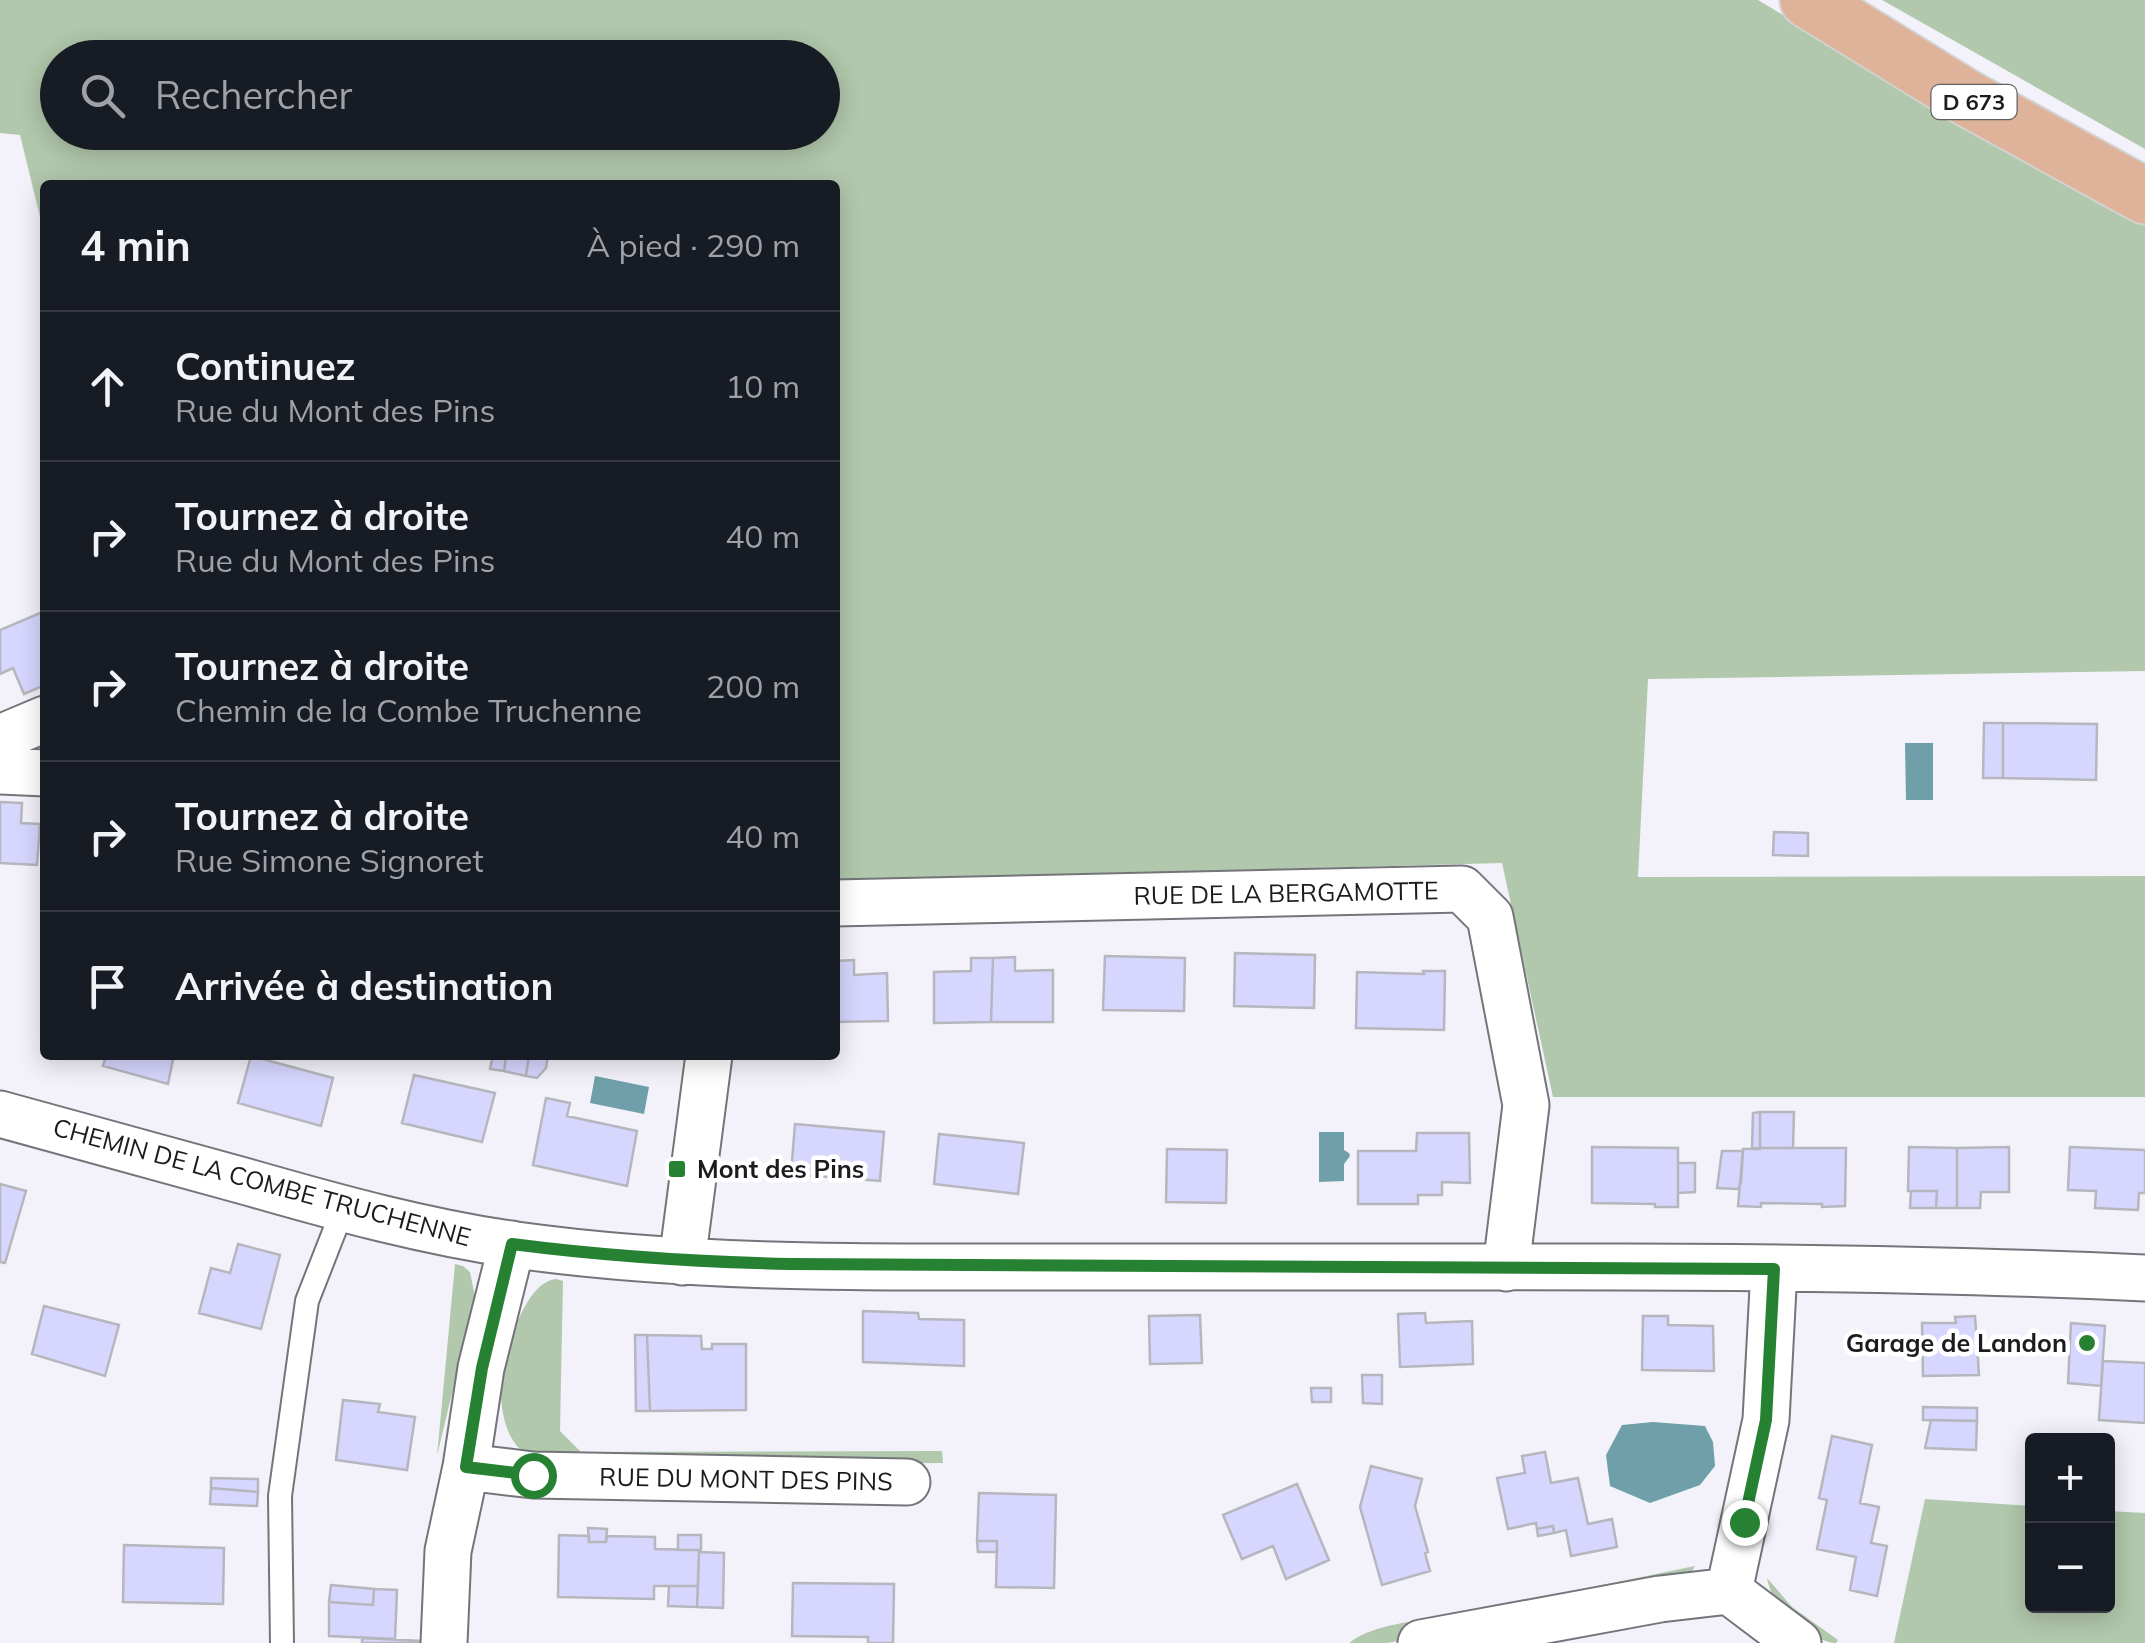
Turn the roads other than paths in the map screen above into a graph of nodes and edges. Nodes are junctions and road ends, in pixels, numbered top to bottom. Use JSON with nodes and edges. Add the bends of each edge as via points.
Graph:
{"nodes":[{"id":1,"x":1808,"y":0,"type":"edge"},
{"id":2,"x":2145,"y":196,"type":"edge"},
{"id":3,"x":40,"y":721,"type":"edge"},
{"id":4,"x":0,"y":738,"type":"edge"},
{"id":5,"x":0,"y":771,"type":"edge"},
{"id":6,"x":40,"y":773,"type":"edge"},
{"id":7,"x":840,"y":903,"type":"edge"},
{"id":8,"x":708,"y":1060,"type":"edge"},
{"id":9,"x":0,"y":1114,"type":"edge"},
{"id":10,"x":343,"y":1209,"type":"junction"},
{"id":11,"x":512,"y":1244,"type":"junction"},
{"id":12,"x":682,"y":1262,"type":"junction"},
{"id":13,"x":1506,"y":1268,"type":"junction"},
{"id":14,"x":1774,"y":1269,"type":"junction"},
{"id":15,"x":2145,"y":1278,"type":"edge"},
{"id":16,"x":466,"y":1467,"type":"junction"},
{"id":17,"x":906,"y":1482,"type":"dead end"},
{"id":18,"x":1729,"y":1590,"type":"junction"},
{"id":19,"x":282,"y":1643,"type":"edge"},
{"id":20,"x":444,"y":1643,"type":"edge"},
{"id":21,"x":1422,"y":1643,"type":"edge"},
{"id":22,"x":1798,"y":1643,"type":"edge"}],
"edges":[{"from":1,"to":2,"type":"main road","number":"D 673"},
{"from":3,"to":4,"type":"street"},
{"from":5,"to":6,"type":"street"},
{"from":7,"to":13,"type":"street","name":"RUE DE LA BERGAMOTTE","via":[[1462,889],[1490,917],[1526,1105]]},
{"from":8,"to":12,"type":"street"},
{"from":9,"to":10,"type":"street","name":"CHEMIN DE LA COMBE TRUCHENNE"},
{"from":10,"to":11,"type":"street","name":"CHEMIN DE LA COMBE TRUCHENNE"},
{"from":10,"to":19,"type":"lane","via":[[307,1301],[280,1496]]},
{"from":11,"to":12,"type":"street","name":"CHEMIN DE LA COMBE TRUCHENNE"},
{"from":11,"to":16,"type":"street"},
{"from":12,"to":13,"type":"street","name":"CHEMIN DE LA COMBE TRUCHENNE"},
{"from":13,"to":14,"type":"street","name":"CHEMIN DE LA COMBE TRUCHENNE"},
{"from":14,"to":15,"type":"street","name":"CHEMIN DE LA COMBE TRUCHENNE"},
{"from":14,"to":18,"type":"street","via":[[1766,1420]]},
{"from":16,"to":17,"type":"street","name":"RUE DU MONT DES PINS","via":[[533,1475]]},
{"from":16,"to":20,"type":"street","via":[[448,1551]]},
{"from":18,"to":21,"type":"street"},
{"from":18,"to":22,"type":"street"}]}
